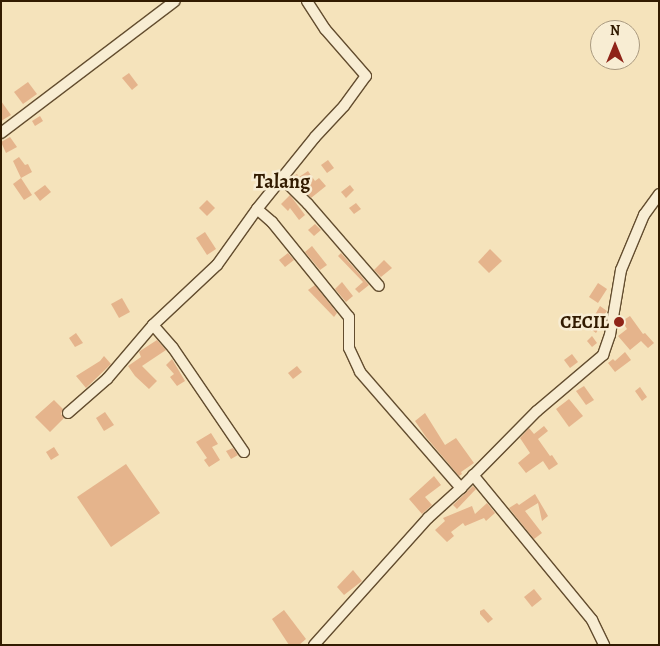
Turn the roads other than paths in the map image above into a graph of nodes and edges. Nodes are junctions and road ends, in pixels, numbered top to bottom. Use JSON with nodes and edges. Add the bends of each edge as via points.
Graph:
{"nodes":[{"id":1,"x":175,"y":1,"type":"edge"},
{"id":2,"x":307,"y":1,"type":"edge"},
{"id":3,"x":1,"y":133,"type":"edge"},
{"id":4,"x":283,"y":179,"type":"junction"},
{"id":5,"x":659,"y":194,"type":"edge"},
{"id":6,"x":257,"y":209,"type":"junction"},
{"id":7,"x":379,"y":286,"type":"dead end"},
{"id":8,"x":153,"y":326,"type":"junction"},
{"id":9,"x":68,"y":413,"type":"dead end"},
{"id":10,"x":244,"y":452,"type":"dead end"},
{"id":11,"x":473,"y":475,"type":"junction"},
{"id":12,"x":461,"y":488,"type":"junction"},
{"id":13,"x":314,"y":645,"type":"edge"},
{"id":14,"x":604,"y":645,"type":"edge"}],
"edges":[{"from":1,"to":3,"type":"street"},
{"from":2,"to":4,"type":"street","via":[[325,29],[366,76]]},
{"from":4,"to":6,"type":"street"},
{"from":4,"to":7,"type":"street"},
{"from":5,"to":11,"type":"street","via":[[644,215],[621,270],[604,355],[537,411]]},
{"from":6,"to":8,"type":"street","via":[[217,264]]},
{"from":6,"to":12,"type":"street","via":[[272,222],[349,317],[349,348],[360,372]]},
{"from":8,"to":9,"type":"street","via":[[107,379]]},
{"from":8,"to":10,"type":"street","via":[[173,348]]},
{"from":11,"to":12,"type":"street"},
{"from":11,"to":14,"type":"street","via":[[592,620]]},
{"from":12,"to":13,"type":"street","via":[[428,518]]}]}
